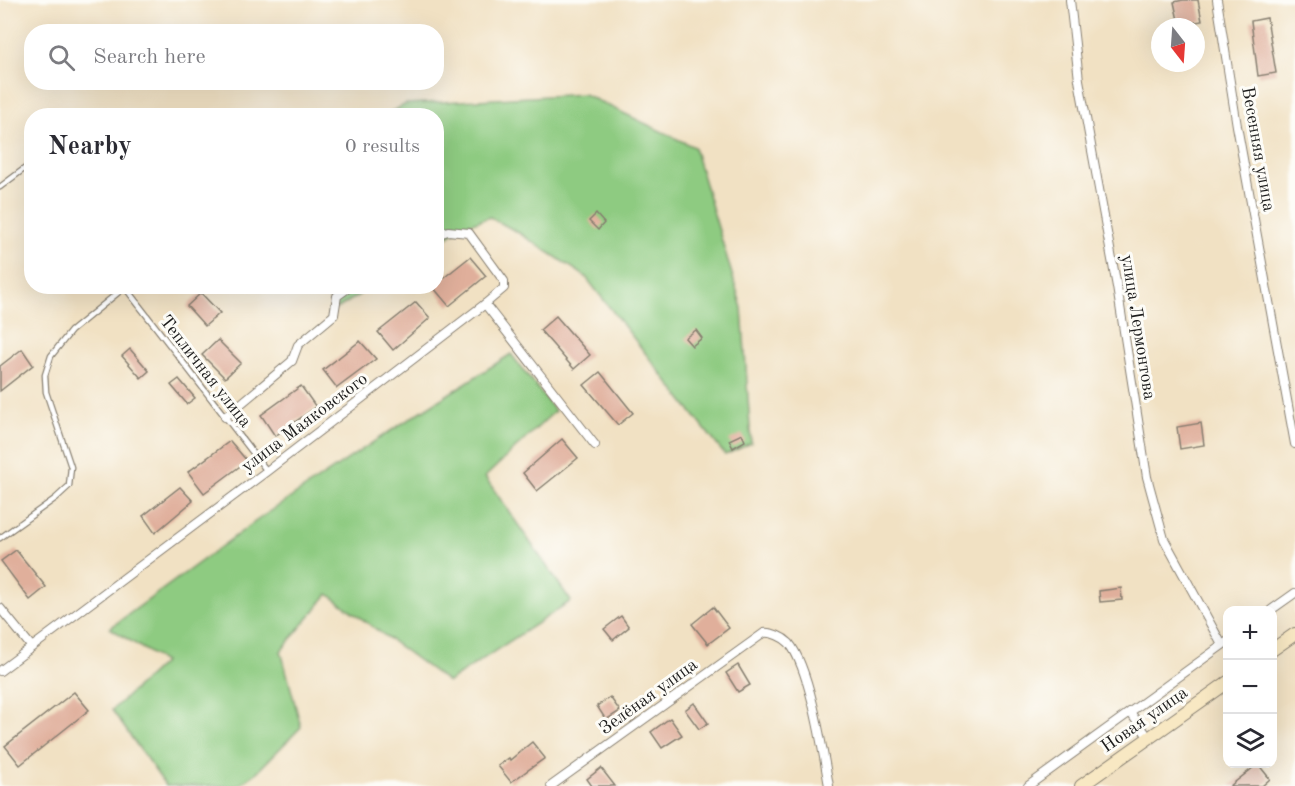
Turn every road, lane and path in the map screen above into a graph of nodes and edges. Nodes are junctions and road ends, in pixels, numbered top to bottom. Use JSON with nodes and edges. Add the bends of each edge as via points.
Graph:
{"nodes":[{"id":1,"x":1070,"y":0,"type":"edge"},
{"id":2,"x":1217,"y":0,"type":"edge"},
{"id":3,"x":24,"y":169,"type":"edge"},
{"id":4,"x":0,"y":187,"type":"edge"},
{"id":5,"x":444,"y":232,"type":"edge"},
{"id":6,"x":116,"y":294,"type":"edge"},
{"id":7,"x":130,"y":294,"type":"edge"},
{"id":8,"x":340,"y":294,"type":"edge"},
{"id":9,"x":485,"y":304,"type":"junction"},
{"id":10,"x":225,"y":417,"type":"junction"},
{"id":11,"x":1295,"y":444,"type":"edge"},
{"id":12,"x":595,"y":445,"type":"dead end"},
{"id":13,"x":267,"y":471,"type":"junction"},
{"id":14,"x":0,"y":538,"type":"edge"},
{"id":15,"x":1295,"y":593,"type":"edge"},
{"id":16,"x":1277,"y":606,"type":"edge"},
{"id":17,"x":0,"y":608,"type":"edge"},
{"id":18,"x":1295,"y":634,"type":"edge"},
{"id":19,"x":1223,"y":640,"type":"edge"},
{"id":20,"x":1223,"y":644,"type":"edge"},
{"id":21,"x":31,"y":646,"type":"junction"},
{"id":22,"x":1277,"y":647,"type":"edge"},
{"id":23,"x":0,"y":671,"type":"edge"},
{"id":24,"x":1223,"y":685,"type":"edge"},
{"id":25,"x":1130,"y":712,"type":"junction"},
{"id":26,"x":1149,"y":738,"type":"junction"},
{"id":27,"x":551,"y":786,"type":"edge"},
{"id":28,"x":830,"y":786,"type":"edge"},
{"id":29,"x":1028,"y":786,"type":"edge"},
{"id":30,"x":1081,"y":786,"type":"edge"}],
"edges":[{"from":1,"to":19,"type":"street","name":"улица Лермонтова","via":[[1079,80],[1147,477],[1164,539]]},
{"from":2,"to":11,"type":"street","name":"Весенняя улица"},
{"from":3,"to":4,"type":"lane"},
{"from":5,"to":9,"type":"street","name":"улица Маяковского","via":[[469,233],[504,280],[504,288]]},
{"from":6,"to":14,"type":"lane","via":[[71,331],[51,356],[45,375],[46,392],[71,467],[69,486]]},
{"from":7,"to":10,"type":"lane","name":"Тепличная улица"},
{"from":8,"to":10,"type":"street","via":[[334,315],[298,345],[292,361]]},
{"from":9,"to":12,"type":"street"},
{"from":9,"to":13,"type":"street","name":"улица Маяковского"},
{"from":10,"to":13,"type":"lane","name":"Тепличная улица"},
{"from":13,"to":21,"type":"street","name":"улица Маяковского"},
{"from":15,"to":16,"type":"street"},
{"from":17,"to":21,"type":"street"},
{"from":18,"to":22,"type":"street"},
{"from":20,"to":25,"type":"street"},
{"from":21,"to":23,"type":"street","name":"улица Маяковского"},
{"from":24,"to":26,"type":"street","name":"Новая улица"},
{"from":25,"to":26,"type":"street"},
{"from":25,"to":29,"type":"street"},
{"from":26,"to":30,"type":"street","name":"Новая улица"},
{"from":27,"to":28,"type":"street","name":"Зелёная улица","via":[[770,632],[789,643],[805,674]]}]}
